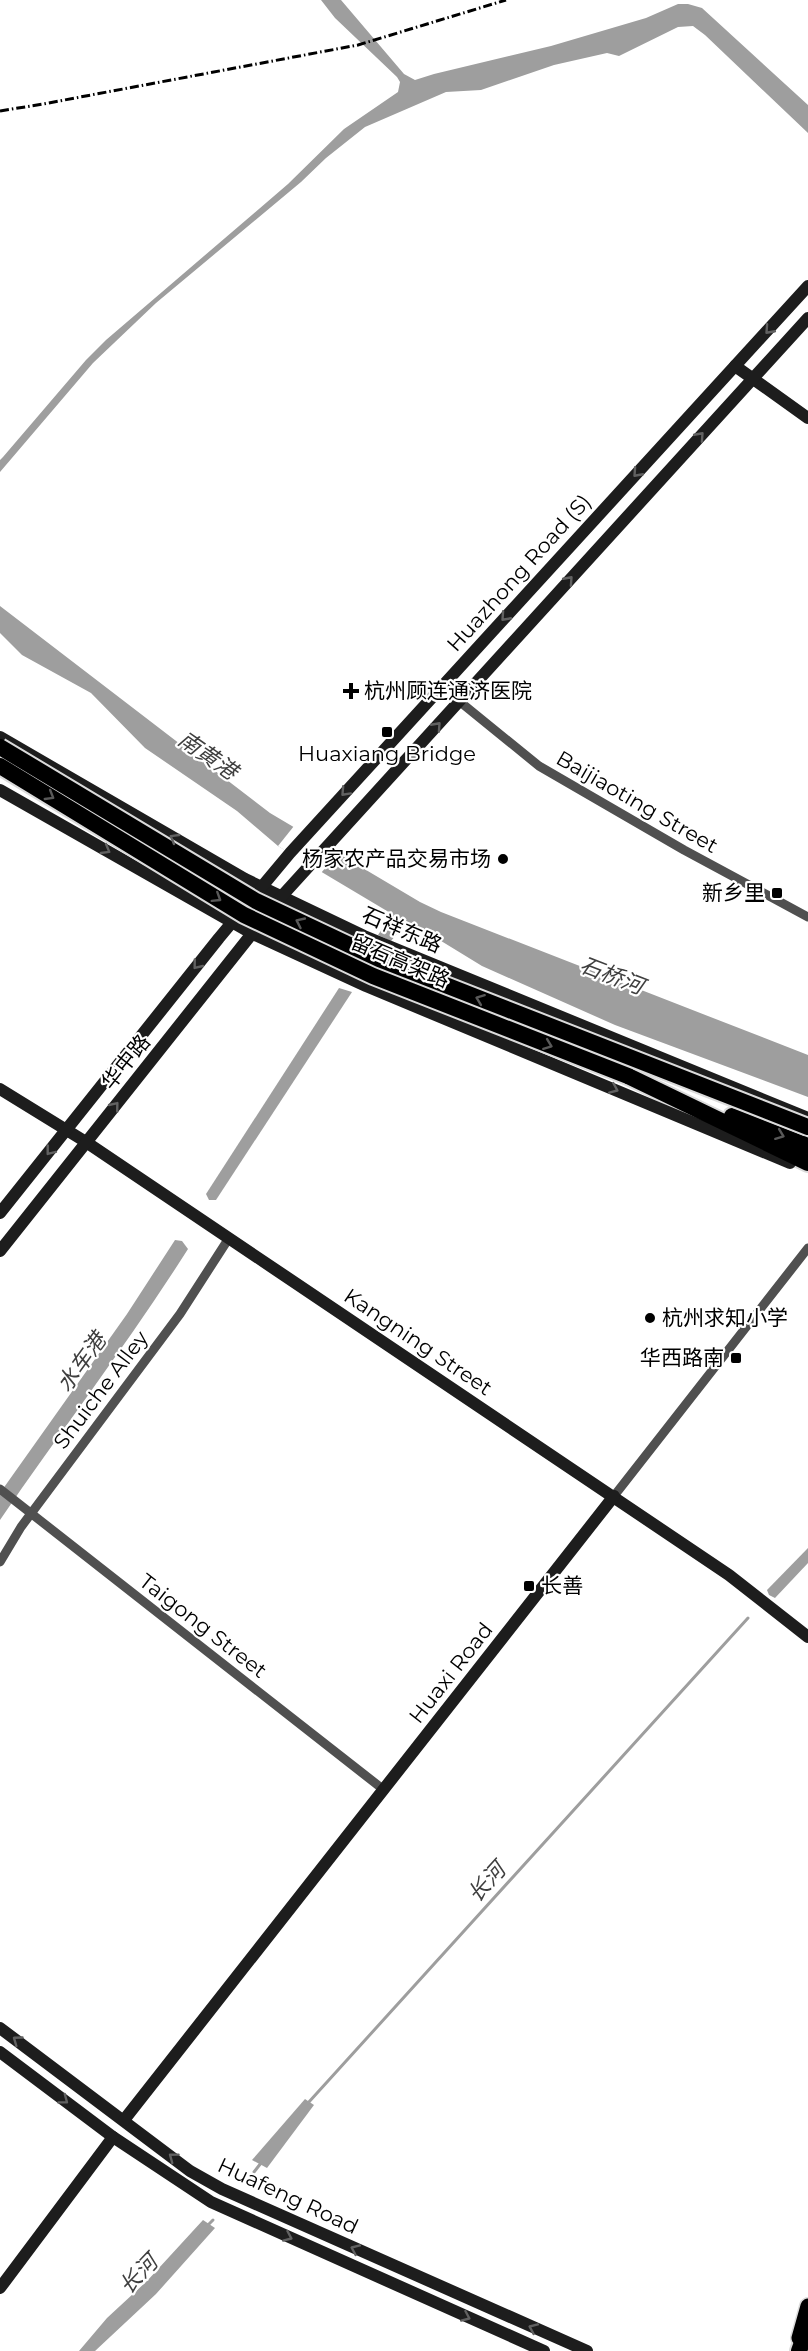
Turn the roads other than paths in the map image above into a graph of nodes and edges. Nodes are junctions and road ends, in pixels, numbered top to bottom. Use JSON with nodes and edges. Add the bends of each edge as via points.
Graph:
{"nodes":[{"id":1,"x":808,"y":286,"type":"edge"},
{"id":2,"x":808,"y":318,"type":"edge"},
{"id":3,"x":735,"y":366,"type":"junction"},
{"id":4,"x":753,"y":379,"type":"junction"},
{"id":5,"x":808,"y":418,"type":"edge"},
{"id":6,"x":459,"y":701,"type":"junction"},
{"id":7,"x":0,"y":739,"type":"edge"},
{"id":8,"x":0,"y":747,"type":"edge"},
{"id":9,"x":0,"y":766,"type":"edge"},
{"id":10,"x":52,"y":778,"type":"junction"},
{"id":11,"x":0,"y":790,"type":"edge"},
{"id":12,"x":261,"y":887,"type":"junction"},
{"id":13,"x":281,"y":897,"type":"junction"},
{"id":14,"x":808,"y":917,"type":"edge"},
{"id":15,"x":232,"y":922,"type":"junction"},
{"id":16,"x":253,"y":934,"type":"junction"},
{"id":17,"x":628,"y":1076,"type":"junction"},
{"id":18,"x":0,"y":1089,"type":"edge"},
{"id":19,"x":808,"y":1118,"type":"edge"},
{"id":20,"x":808,"y":1127,"type":"edge"},
{"id":21,"x":67,"y":1129,"type":"junction"},
{"id":22,"x":86,"y":1142,"type":"junction"},
{"id":23,"x":808,"y":1146,"type":"edge"},
{"id":24,"x":808,"y":1163,"type":"edge"},
{"id":25,"x":808,"y":1170,"type":"edge"},
{"id":26,"x":0,"y":1213,"type":"edge"},
{"id":27,"x":229,"y":1238,"type":"junction"},
{"id":28,"x":808,"y":1248,"type":"edge"},
{"id":29,"x":0,"y":1251,"type":"edge"},
{"id":30,"x":0,"y":1489,"type":"edge"},
{"id":31,"x":614,"y":1496,"type":"junction"},
{"id":32,"x":31,"y":1514,"type":"junction"},
{"id":33,"x":0,"y":1562,"type":"edge"},
{"id":34,"x":808,"y":1637,"type":"edge"},
{"id":35,"x":384,"y":1790,"type":"junction"},
{"id":36,"x":0,"y":2028,"type":"edge"},
{"id":37,"x":0,"y":2052,"type":"edge"},
{"id":38,"x":124,"y":2120,"type":"junction"},
{"id":39,"x":113,"y":2137,"type":"junction"},
{"id":40,"x":0,"y":2288,"type":"edge"},
{"id":41,"x":808,"y":2306,"type":"edge"},
{"id":42,"x":808,"y":2326,"type":"edge"},
{"id":43,"x":808,"y":2344,"type":"edge"},
{"id":44,"x":544,"y":2351,"type":"edge"},
{"id":45,"x":587,"y":2351,"type":"edge"},
{"id":46,"x":794,"y":2351,"type":"edge"},
{"id":47,"x":799,"y":2351,"type":"edge"},
{"id":48,"x":806,"y":2351,"type":"edge"}],
"edges":[{"from":1,"to":3,"type":"main road","name":"Huazhong Road (S)","one_way":true},
{"from":2,"to":4,"type":"main road","name":"Huazhong Road (S)"},
{"from":3,"to":4,"type":"main road"},
{"from":3,"to":12,"type":"main road","name":"Huazhong Road (S)","one_way":true},
{"from":4,"to":5,"type":"main road"},
{"from":6,"to":4,"type":"main road","name":"Huazhong Road (S)","one_way":true},
{"from":13,"to":6,"type":"main road","name":"Huazhong Road (S)","one_way":true},
{"from":6,"to":14,"type":"street","name":"Baijiaoting Street","via":[[539,766]]},
{"from":7,"to":10,"type":"highway","bridge":true},
{"from":12,"to":7,"type":"main road","name":"石祥东路","one_way":true},
{"from":8,"to":10,"type":"highway","name":"留石高架路","bridge":true},
{"from":9,"to":17,"type":"highway","name":"留石高架路","one_way":true,"bridge":true,"via":[[244,915],[373,976]]},
{"from":20,"to":10,"type":"highway","name":"留石高架路","one_way":true,"bridge":true,"via":[[379,959],[256,901]]},
{"from":11,"to":15,"type":"main road","one_way":true},
{"from":12,"to":13,"type":"main road","name":"石祥东路"},
{"from":12,"to":15,"type":"main road","name":"华中路"},
{"from":13,"to":16,"type":"main road","name":"华中路"},
{"from":13,"to":19,"type":"main road","name":"石祥东路","via":[[393,949]]},
{"from":15,"to":16,"type":"main road"},
{"from":15,"to":21,"type":"main road","name":"华中路","one_way":true},
{"from":22,"to":16,"type":"main road","name":"华中路","one_way":true},
{"from":16,"to":25,"type":"main road","one_way":true,"via":[[366,986]]},
{"from":17,"to":23,"type":"highway","name":"留石高架路","one_way":true},
{"from":17,"to":24,"type":"highway"},
{"from":18,"to":21,"type":"main road","name":"Kangning Street"},
{"from":21,"to":22,"type":"main road","name":"Kangning Street"},
{"from":21,"to":26,"type":"main road","name":"华中路","one_way":true},
{"from":22,"to":27,"type":"main road","name":"Kangning Street"},
{"from":22,"to":29,"type":"main road","name":"华中路"},
{"from":27,"to":31,"type":"main road","name":"Kangning Street"},
{"from":27,"to":32,"type":"street","name":"Shuiche Alley","via":[[180,1314]]},
{"from":28,"to":31,"type":"street","name":"Huaxi Road"},
{"from":30,"to":32,"type":"street","name":"Taigong Street"},
{"from":31,"to":34,"type":"main road","name":"Kangning Street","via":[[729,1575]]},
{"from":31,"to":35,"type":"main road","name":"Huaxi Road"},
{"from":32,"to":33,"type":"street","name":"Shuiche Alley"},
{"from":32,"to":35,"type":"street","name":"Taigong Street"},
{"from":35,"to":38,"type":"main road","name":"Huaxi Road"},
{"from":38,"to":36,"type":"main road","name":"Huafeng Road","one_way":true},
{"from":37,"to":39,"type":"main road","name":"Huafeng Road","one_way":true},
{"from":45,"to":38,"type":"main road","name":"Huafeng Road","one_way":true,"via":[[246,2201],[190,2170]]},
{"from":39,"to":40,"type":"main road"},
{"from":39,"to":44,"type":"main road","name":"Huafeng Road","one_way":true,"via":[[211,2202]]},
{"from":41,"to":46,"type":"main road"},
{"from":42,"to":47,"type":"highway"},
{"from":43,"to":48,"type":"highway"}]}
